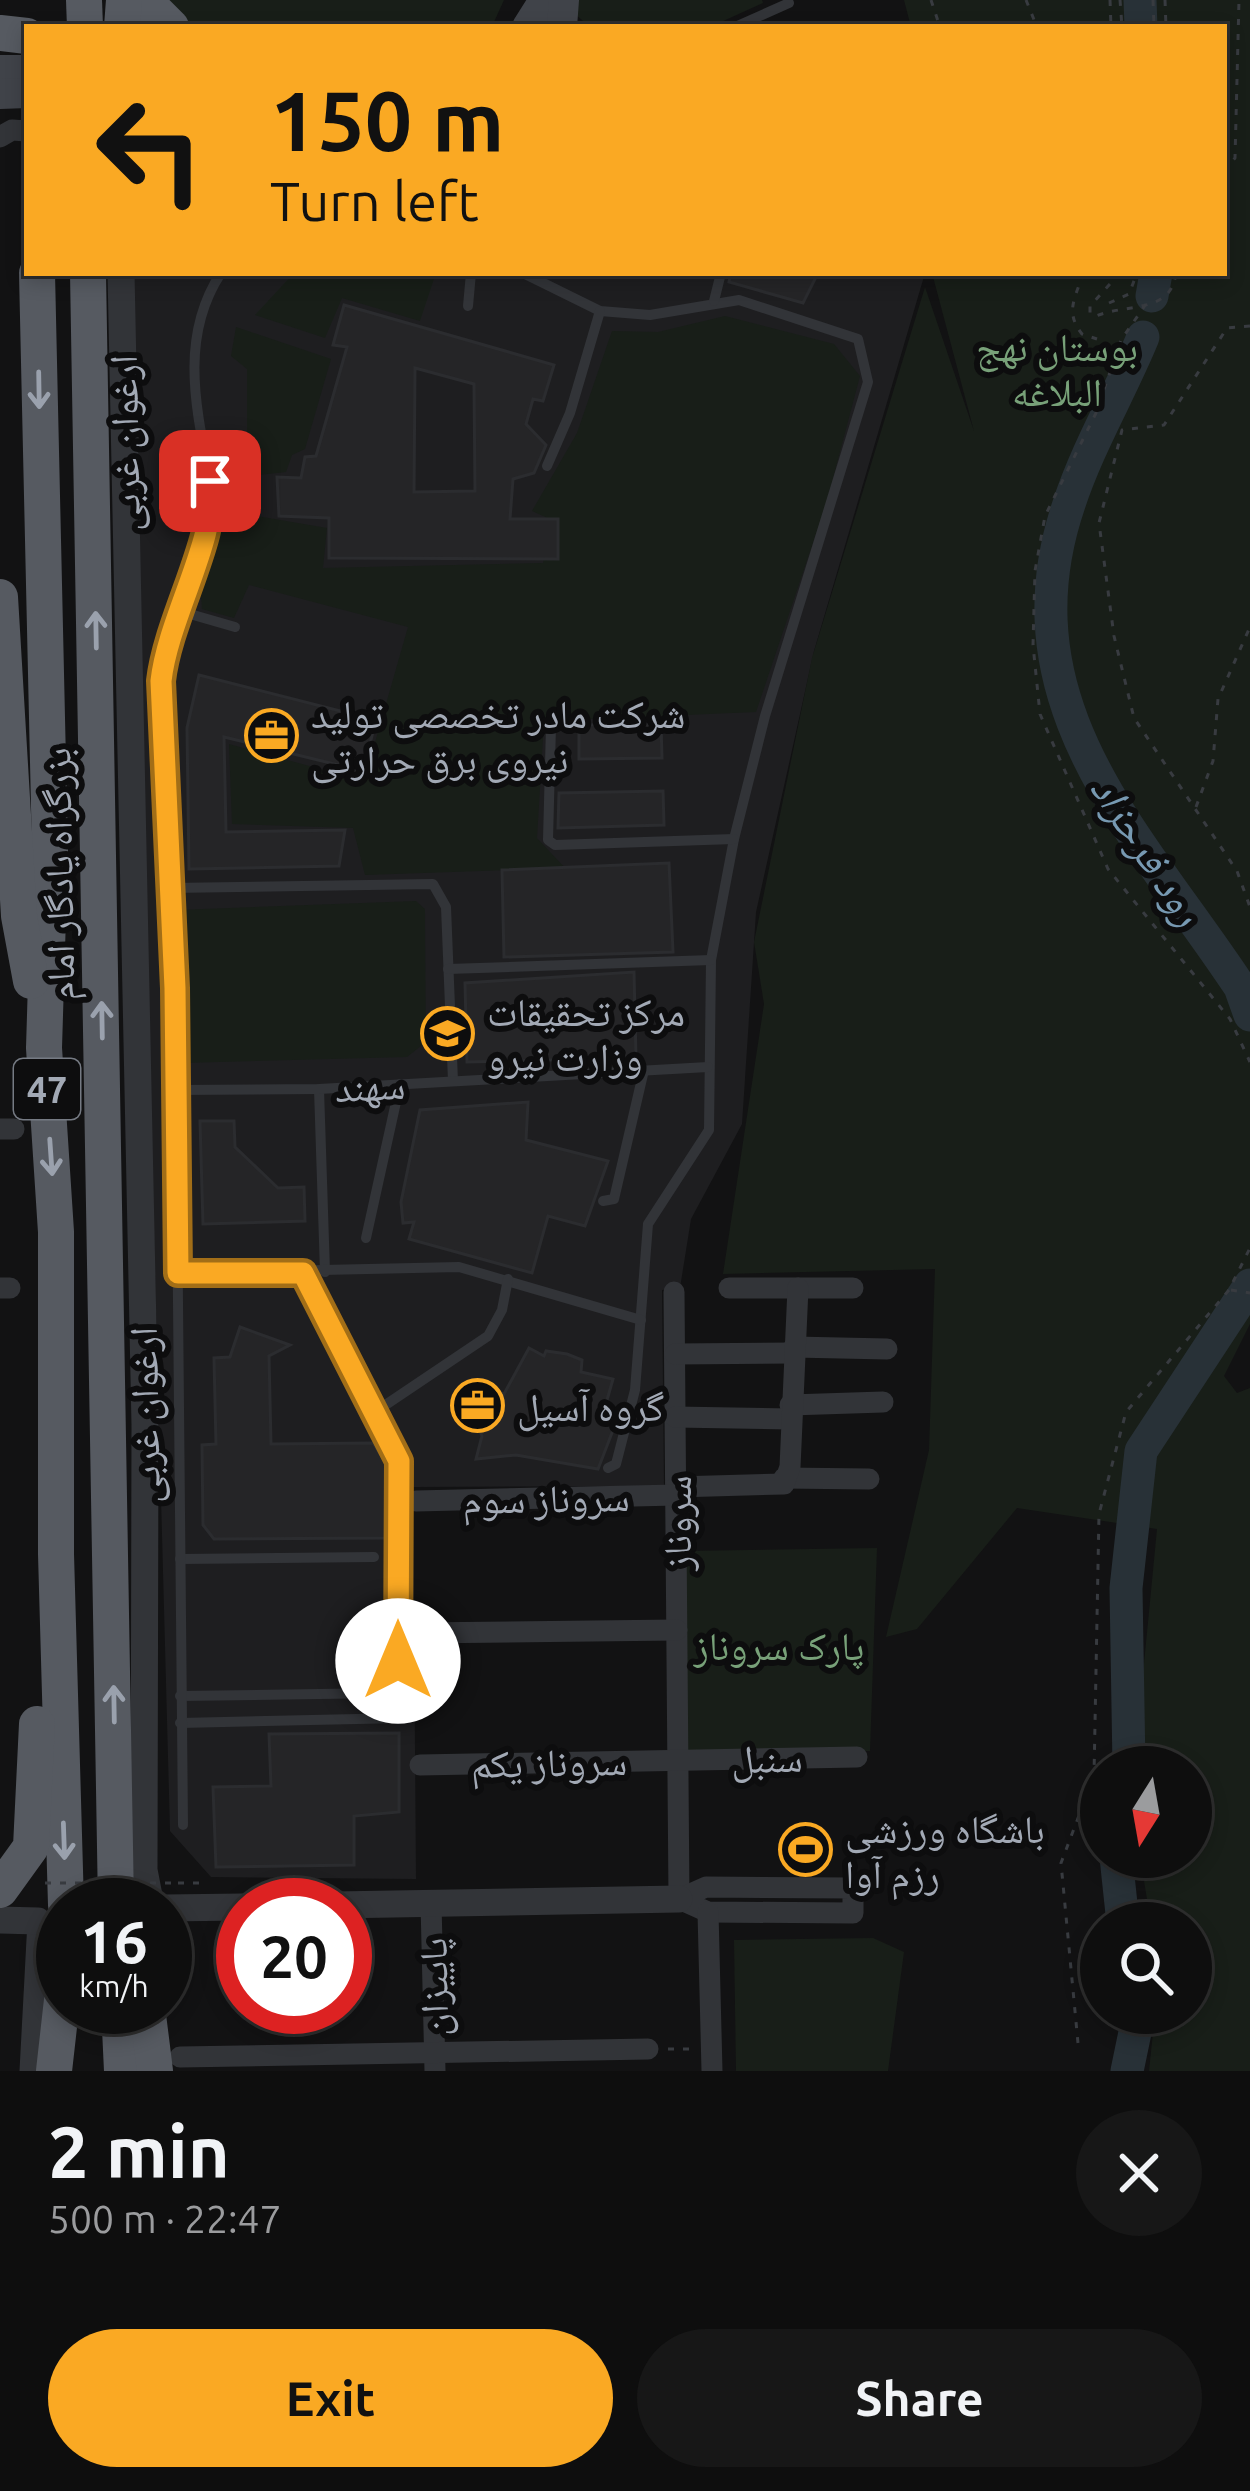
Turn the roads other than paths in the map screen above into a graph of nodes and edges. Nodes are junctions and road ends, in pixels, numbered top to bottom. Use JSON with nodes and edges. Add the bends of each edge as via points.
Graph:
{"nodes":[{"id":1,"x":144,"y":0,"type":"edge"},
{"id":2,"x":789,"y":3,"type":"dead end"},
{"id":3,"x":167,"y":24,"type":"edge"},
{"id":4,"x":742,"y":24,"type":"edge"},
{"id":5,"x":37,"y":276,"type":"edge"},
{"id":6,"x":88,"y":276,"type":"edge"},
{"id":7,"x":121,"y":276,"type":"edge"},
{"id":8,"x":220,"y":276,"type":"edge"},
{"id":9,"x":471,"y":276,"type":"edge"},
{"id":10,"x":529,"y":276,"type":"edge"},
{"id":11,"x":720,"y":276,"type":"edge"},
{"id":12,"x":714,"y":301,"type":"junction"},
{"id":13,"x":468,"y":306,"type":"dead end"},
{"id":14,"x":600,"y":311,"type":"junction"},
{"id":15,"x":205,"y":456,"type":"junction"},
{"id":16,"x":547,"y":466,"type":"dead end"},
{"id":17,"x":205,"y":535,"type":"junction"},
{"id":18,"x":0,"y":597,"type":"edge"},
{"id":19,"x":176,"y":610,"type":"junction"},
{"id":20,"x":235,"y":627,"type":"dead end"},
{"id":21,"x":3,"y":669,"type":"junction"},
{"id":22,"x":0,"y":709,"type":"edge"},
{"id":23,"x":551,"y":726,"type":"dead end"},
{"id":24,"x":734,"y":839,"type":"junction"},
{"id":25,"x":0,"y":843,"type":"edge"},
{"id":26,"x":170,"y":888,"type":"junction"},
{"id":27,"x":19,"y":916,"type":"junction"},
{"id":28,"x":711,"y":960,"type":"junction"},
{"id":29,"x":448,"y":969,"type":"junction"},
{"id":30,"x":44,"y":1048,"type":"junction"},
{"id":31,"x":708,"y":1067,"type":"junction"},
{"id":32,"x":644,"y":1070,"type":"junction"},
{"id":33,"x":452,"y":1081,"type":"junction"},
{"id":34,"x":400,"y":1084,"type":"junction"},
{"id":35,"x":319,"y":1089,"type":"junction"},
{"id":36,"x":176,"y":1090,"type":"junction"},
{"id":37,"x":603,"y":1201,"type":"dead end"},
{"id":38,"x":366,"y":1238,"type":"dead end"},
{"id":39,"x":325,"y":1272,"type":"junction"},
{"id":40,"x":178,"y":1273,"type":"junction"},
{"id":41,"x":303,"y":1273,"type":"junction"},
{"id":42,"x":508,"y":1279,"type":"junction"},
{"id":43,"x":729,"y":1288,"type":"dead end"},
{"id":44,"x":798,"y":1288,"type":"junction"},
{"id":45,"x":853,"y":1288,"type":"dead end"},
{"id":46,"x":674,"y":1292,"type":"dead end"},
{"id":47,"x":641,"y":1320,"type":"junction"},
{"id":48,"x":887,"y":1349,"type":"dead end"},
{"id":49,"x":793,"y":1350,"type":"junction"},
{"id":50,"x":674,"y":1354,"type":"junction"},
{"id":51,"x":883,"y":1402,"type":"dead end"},
{"id":52,"x":375,"y":1412,"type":"junction"},
{"id":53,"x":790,"y":1412,"type":"junction"},
{"id":54,"x":675,"y":1417,"type":"junction"},
{"id":55,"x":608,"y":1468,"type":"dead end"},
{"id":56,"x":784,"y":1478,"type":"junction"},
{"id":57,"x":869,"y":1479,"type":"dead end"},
{"id":58,"x":676,"y":1491,"type":"junction"},
{"id":59,"x":416,"y":1502,"type":"dead end"},
{"id":60,"x":56,"y":1554,"type":"junction"},
{"id":61,"x":374,"y":1557,"type":"dead end"},
{"id":62,"x":180,"y":1558,"type":"junction"},
{"id":63,"x":676,"y":1630,"type":"junction"},
{"id":64,"x":416,"y":1633,"type":"dead end"},
{"id":65,"x":180,"y":1696,"type":"junction"},
{"id":66,"x":403,"y":1718,"type":"dead end"},
{"id":67,"x":180,"y":1723,"type":"junction"},
{"id":68,"x":857,"y":1757,"type":"dead end"},
{"id":69,"x":678,"y":1759,"type":"junction"},
{"id":70,"x":420,"y":1765,"type":"dead end"},
{"id":71,"x":183,"y":1825,"type":"dead end"},
{"id":72,"x":50,"y":1878,"type":"edge"},
{"id":73,"x":116,"y":1878,"type":"edge"},
{"id":74,"x":146,"y":1878,"type":"edge"},
{"id":75,"x":0,"y":1890,"type":"edge"},
{"id":76,"x":679,"y":1899,"type":"junction"},
{"id":77,"x":431,"y":1903,"type":"junction"},
{"id":78,"x":372,"y":1904,"type":"edge"},
{"id":79,"x":36,"y":1908,"type":"edge"},
{"id":80,"x":708,"y":1912,"type":"junction"},
{"id":81,"x":0,"y":1920,"type":"edge"},
{"id":82,"x":36,"y":2021,"type":"edge"},
{"id":83,"x":58,"y":2034,"type":"edge"},
{"id":84,"x":74,"y":2034,"type":"edge"},
{"id":85,"x":120,"y":2034,"type":"edge"},
{"id":86,"x":156,"y":2034,"type":"edge"},
{"id":87,"x":648,"y":2049,"type":"road end"},
{"id":88,"x":711,"y":2060,"type":"edge"},
{"id":89,"x":434,"y":2062,"type":"edge"},
{"id":90,"x":167,"y":2064,"type":"edge"},
{"id":91,"x":30,"y":2071,"type":"edge"},
{"id":92,"x":54,"y":2071,"type":"edge"},
{"id":93,"x":75,"y":2071,"type":"edge"},
{"id":94,"x":122,"y":2071,"type":"edge"}],
"edges":[{"from":1,"to":3,"type":"highway"},
{"from":2,"to":4,"type":"lane"},
{"from":5,"to":30,"type":"highway","name":"بزرگراه یادگار امام","number":"47","one_way":true,"via":[[50,851]]},
{"from":73,"to":6,"type":"highway","name":"بزرگراه یادگار امام","number":"47","one_way":true},
{"from":7,"to":74,"type":"street","name":"ارغوان غربی","via":[[145,1425]]},
{"from":8,"to":15,"type":"lane","via":[[194,354]]},
{"from":9,"to":13,"type":"lane"},
{"from":10,"to":14,"type":"lane"},
{"from":11,"to":12,"type":"lane"},
{"from":12,"to":14,"type":"lane","via":[[650,315]]},
{"from":12,"to":24,"type":"lane","via":[[739,300],[858,339],[868,382]]},
{"from":14,"to":16,"type":"lane"},
{"from":15,"to":17,"type":"lane","via":[[213,496]]},
{"from":15,"to":17,"type":"lane","via":[[173,507]]},
{"from":17,"to":19,"type":"lane"},
{"from":18,"to":21,"type":"highway"},
{"from":19,"to":20,"type":"lane"},
{"from":19,"to":26,"type":"lane","via":[[161,681]]},
{"from":21,"to":22,"type":"street"},
{"from":21,"to":27,"type":"highway"},
{"from":23,"to":24,"type":"lane","via":[[548,840],[556,845]]},
{"from":24,"to":28,"type":"lane"},
{"from":25,"to":27,"type":"street"},
{"from":26,"to":29,"type":"lane","via":[[433,884],[443,895]]},
{"from":26,"to":36,"type":"lane"},
{"from":27,"to":30,"type":"highway"},
{"from":28,"to":29,"type":"lane"},
{"from":28,"to":31,"type":"lane"},
{"from":29,"to":33,"type":"lane"},
{"from":30,"to":60,"type":"highway","name":"بزرگراه یادگار امام","number":"47","one_way":true,"via":[[56,1232]]},
{"from":31,"to":32,"type":"lane","name":"سهند"},
{"from":31,"to":47,"type":"lane","via":[[709,1130],[648,1225]]},
{"from":32,"to":33,"type":"lane","name":"سهند"},
{"from":32,"to":37,"type":"lane","via":[[614,1198]]},
{"from":33,"to":34,"type":"lane","name":"سهند"},
{"from":34,"to":35,"type":"lane","name":"سهند"},
{"from":34,"to":38,"type":"lane"},
{"from":35,"to":36,"type":"lane","name":"سهند"},
{"from":35,"to":39,"type":"lane"},
{"from":36,"to":40,"type":"lane"},
{"from":39,"to":41,"type":"lane"},
{"from":39,"to":42,"type":"lane","via":[[459,1268]]},
{"from":40,"to":41,"type":"lane"},
{"from":40,"to":62,"type":"lane"},
{"from":41,"to":52,"type":"lane"},
{"from":42,"to":47,"type":"lane"},
{"from":42,"to":52,"type":"lane","via":[[488,1336]]},
{"from":43,"to":44,"type":"street"},
{"from":44,"to":45,"type":"street"},
{"from":44,"to":49,"type":"street"},
{"from":46,"to":50,"type":"street","name":"سروناز"},
{"from":47,"to":55,"type":"lane","via":[[635,1390],[616,1464]]},
{"from":48,"to":49,"type":"street"},
{"from":49,"to":50,"type":"street"},
{"from":49,"to":53,"type":"street"},
{"from":50,"to":54,"type":"street","name":"سروناز"},
{"from":51,"to":53,"type":"street"},
{"from":52,"to":65,"type":"lane","via":[[399,1461],[398,1661],[385,1693]]},
{"from":53,"to":54,"type":"street"},
{"from":53,"to":56,"type":"street"},
{"from":54,"to":58,"type":"street","name":"سروناز"},
{"from":56,"to":57,"type":"street","name":"سروناز سوم"},
{"from":56,"to":58,"type":"street","name":"سروناز سوم"},
{"from":58,"to":59,"type":"street","name":"سروناز سوم"},
{"from":58,"to":63,"type":"street","name":"سروناز"},
{"from":60,"to":72,"type":"highway","name":"بزرگراه یادگار امام","number":"47","one_way":true},
{"from":60,"to":75,"type":"highway","via":[[38,1668],[31,1847]]},
{"from":61,"to":62,"type":"lane"},
{"from":62,"to":65,"type":"lane"},
{"from":63,"to":64,"type":"street"},
{"from":63,"to":69,"type":"street","name":"سروناز"},
{"from":65,"to":67,"type":"lane"},
{"from":66,"to":67,"type":"lane"},
{"from":67,"to":71,"type":"lane"},
{"from":68,"to":69,"type":"street","name":"سنبل"},
{"from":69,"to":70,"type":"street","name":"سروناز یکم"},
{"from":69,"to":76,"type":"street","name":"سروناز"},
{"from":76,"to":77,"type":"street"},
{"from":76,"to":80,"type":"street"},
{"from":76,"to":80,"type":"street","via":[[706,1887],[853,1888],[853,1913]]},
{"from":77,"to":78,"type":"street"},
{"from":77,"to":89,"type":"street","name":"پاییزان"},
{"from":79,"to":81,"type":"street"},
{"from":80,"to":88,"type":"street"},
{"from":82,"to":91,"type":"street"},
{"from":83,"to":92,"type":"highway"},
{"from":84,"to":93,"type":"highway"},
{"from":85,"to":94,"type":"highway"},
{"from":86,"to":90,"type":"highway"},
{"from":87,"to":89,"type":"street"},
{"from":89,"to":90,"type":"street"}]}
